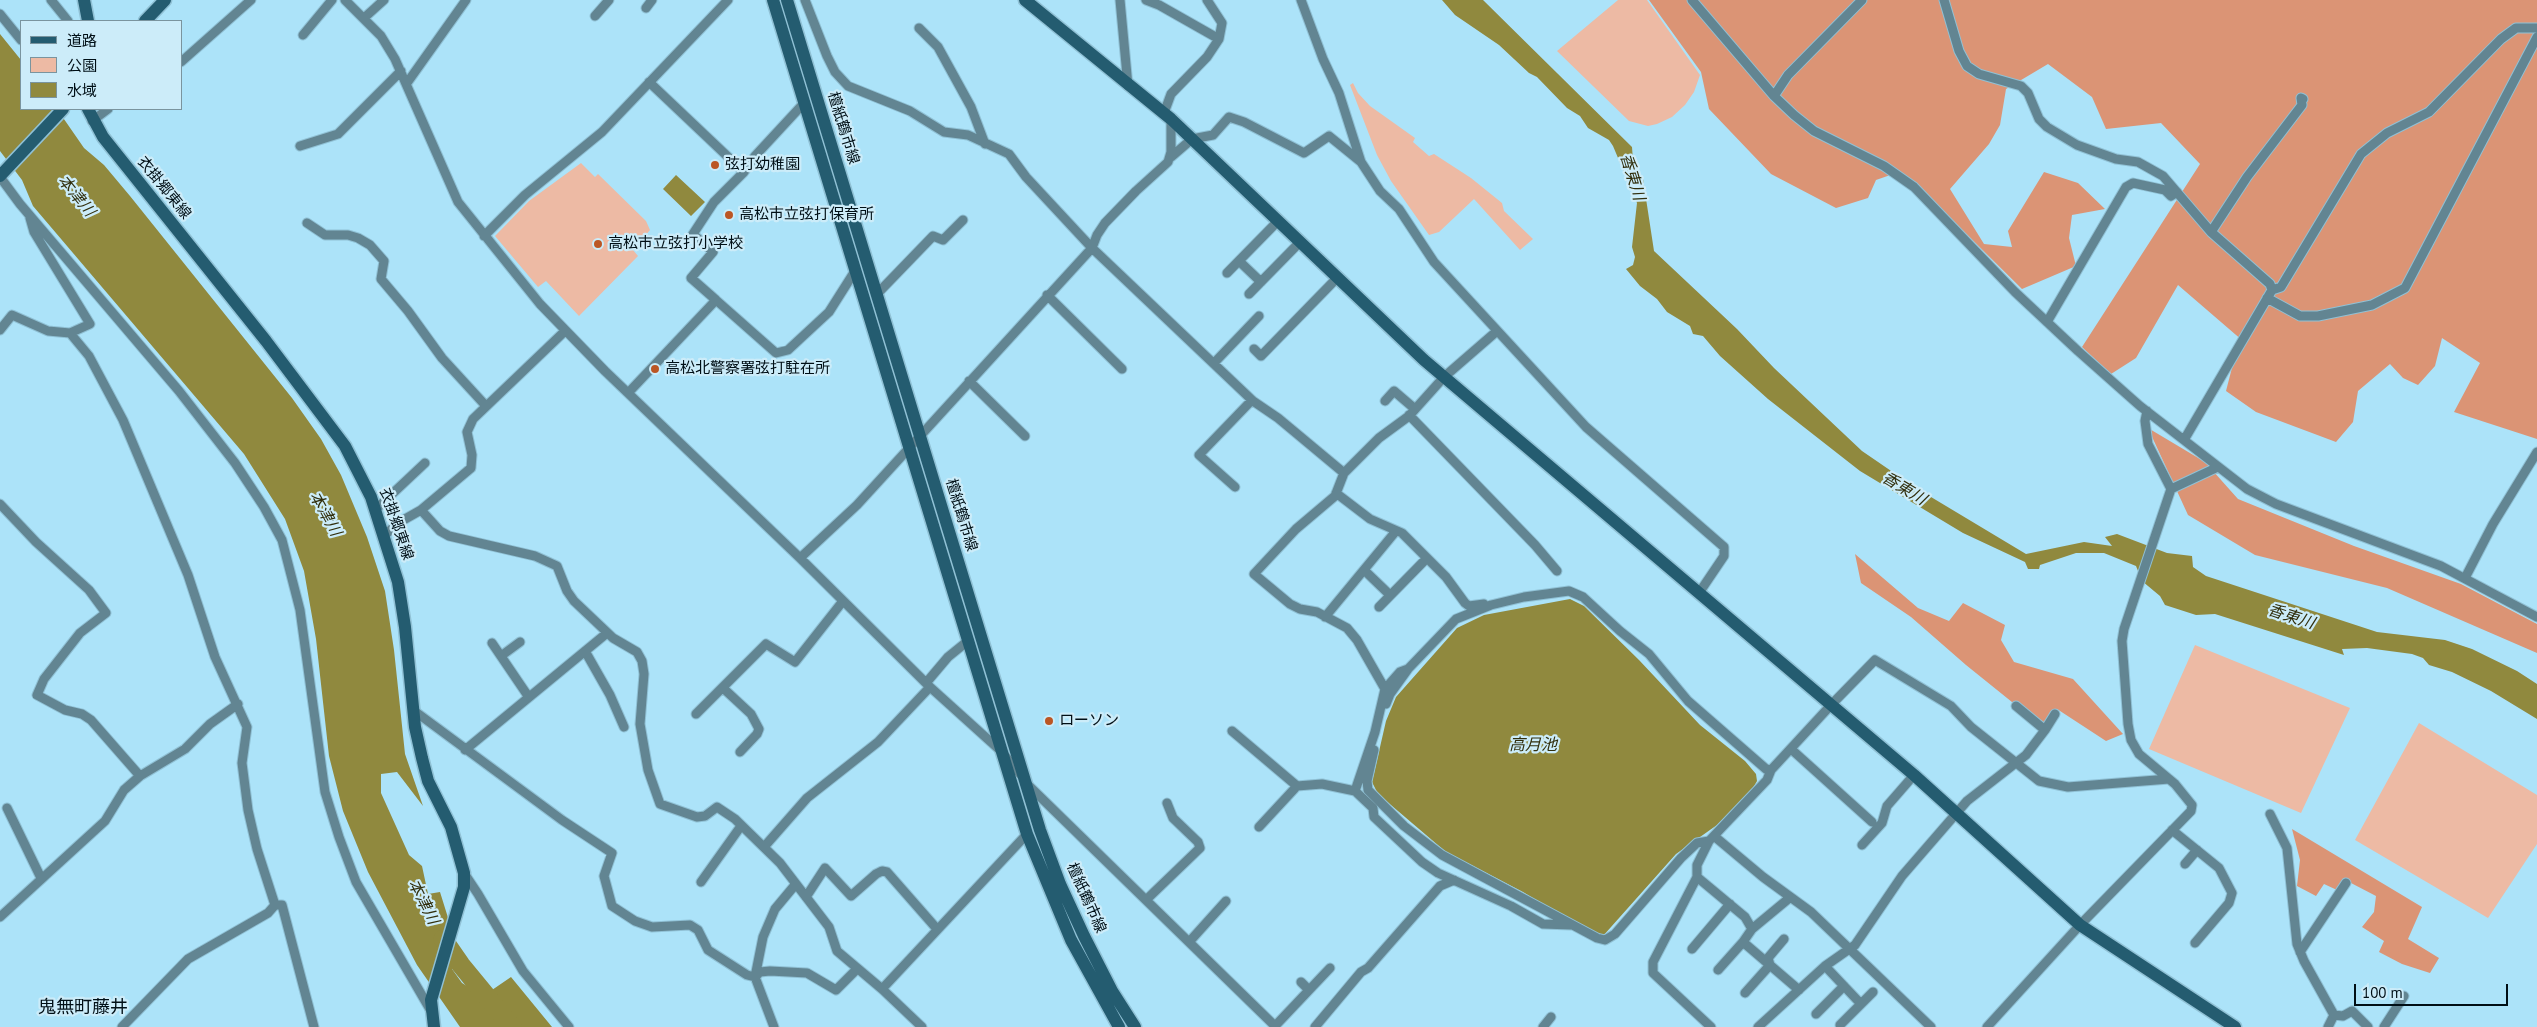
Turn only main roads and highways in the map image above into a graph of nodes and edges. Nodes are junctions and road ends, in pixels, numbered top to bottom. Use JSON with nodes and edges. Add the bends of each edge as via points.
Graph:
{"nodes":[{"id":1,"x":84,"y":0,"type":"edge"},
{"id":2,"x":165,"y":0,"type":"edge"},
{"id":3,"x":773,"y":0,"type":"edge"},
{"id":4,"x":787,"y":0,"type":"edge"},
{"id":5,"x":1025,"y":0,"type":"edge"},
{"id":6,"x":88,"y":20,"type":"edge"},
{"id":7,"x":146,"y":20,"type":"edge"},
{"id":8,"x":62,"y":110,"type":"edge"},
{"id":9,"x":90,"y":115,"type":"edge"},
{"id":10,"x":1,"y":175,"type":"edge"},
{"id":11,"x":434,"y":1027,"type":"edge"},
{"id":12,"x":1120,"y":1027,"type":"edge"},
{"id":13,"x":1134,"y":1027,"type":"edge"},
{"id":14,"x":2235,"y":1027,"type":"edge"}],
"edges":[{"from":1,"to":6,"type":"main road"},
{"from":2,"to":7,"type":"main road"},
{"from":3,"to":12,"type":"main road","name":"檀紙鶴市線","via":[[1027,834],[1071,940]]},
{"from":4,"to":13,"type":"main road","name":"檀紙鶴市線","via":[[1025,782],[1060,884],[1112,990]]},
{"from":5,"to":14,"type":"main road","via":[[1167,116],[1444,378],[1914,775],[2080,925]]},
{"from":8,"to":10,"type":"main road"},
{"from":9,"to":11,"type":"main road","name":"衣掛郷東線","via":[[103,137],[266,341],[345,446],[376,510],[398,582],[413,710],[428,781],[451,827],[464,873],[464,887],[431,1006]]}]}
